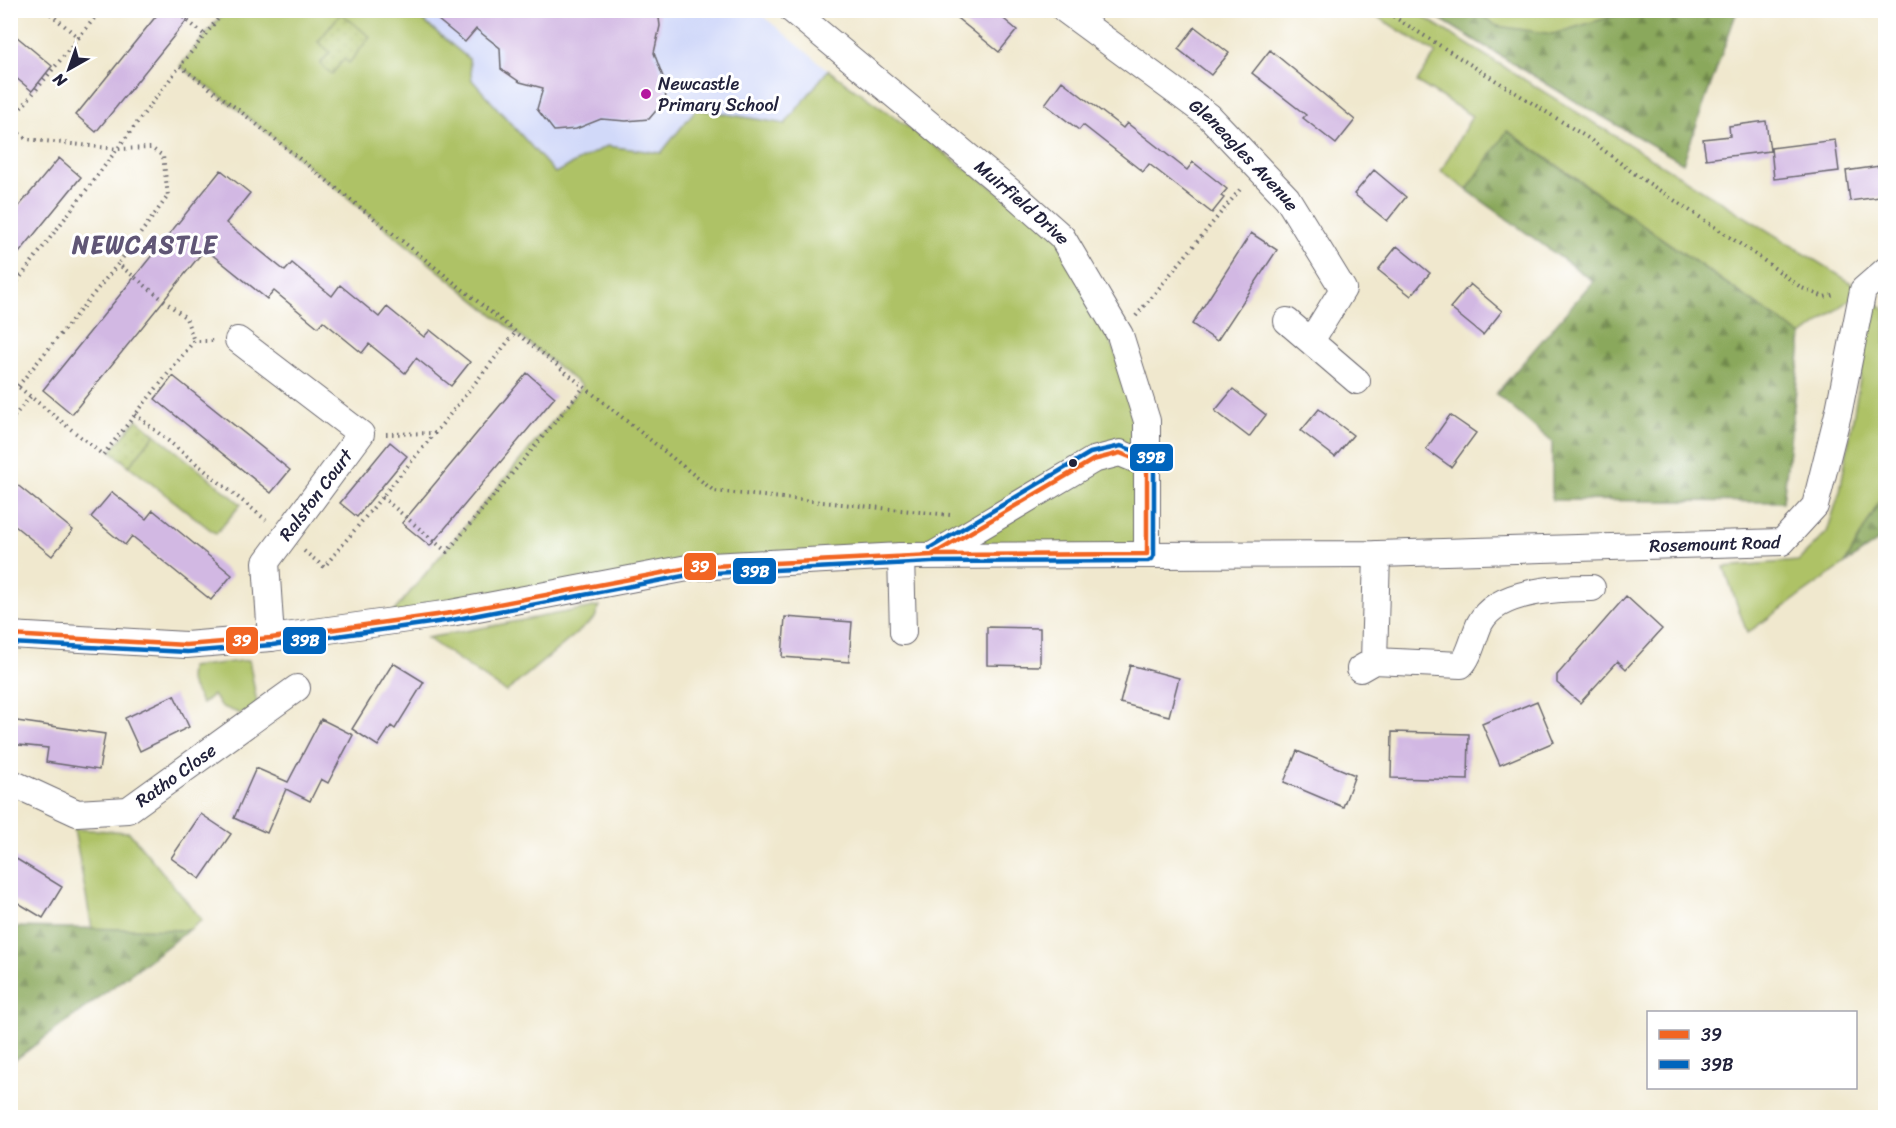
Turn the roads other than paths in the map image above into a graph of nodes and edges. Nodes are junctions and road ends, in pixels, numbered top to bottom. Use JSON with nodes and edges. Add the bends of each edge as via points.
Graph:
{"nodes":[{"id":1,"x":792,"y":10,"type":"edge"},
{"id":2,"x":1065,"y":10,"type":"edge"},
{"id":3,"x":1886,"y":270,"type":"edge"},
{"id":4,"x":1287,"y":321,"type":"dead end"},
{"id":5,"x":238,"y":340,"type":"road end"},
{"id":6,"x":1311,"y":341,"type":"junction"},
{"id":7,"x":1357,"y":381,"type":"dead end"},
{"id":8,"x":1147,"y":464,"type":"junction"},
{"id":9,"x":1147,"y":554,"type":"junction"},
{"id":10,"x":1377,"y":554,"type":"junction"},
{"id":11,"x":901,"y":555,"type":"junction"},
{"id":12,"x":932,"y":555,"type":"junction"},
{"id":13,"x":1592,"y":588,"type":"dead end"},
{"id":14,"x":903,"y":632,"type":"dead end"},
{"id":15,"x":10,"y":635,"type":"edge"},
{"id":16,"x":271,"y":638,"type":"junction"},
{"id":17,"x":297,"y":688,"type":"dead end"},
{"id":18,"x":10,"y":782,"type":"edge"}],
"edges":[{"from":1,"to":8,"type":"street","name":"Muirfield Drive","via":[[1062,237],[1120,335],[1147,421]]},
{"from":2,"to":6,"type":"street","name":"Gleneagles Avenue","via":[[1209,116],[1287,198],[1343,289]]},
{"from":3,"to":10,"type":"street","name":"Rosemount Road","via":[[1863,290],[1815,506],[1782,542]]},
{"from":4,"to":6,"type":"street"},
{"from":5,"to":16,"type":"street","name":"Ralston Court","via":[[361,434],[266,562]]},
{"from":6,"to":7,"type":"street"},
{"from":8,"to":9,"type":"street","name":"Muirfield Drive"},
{"from":8,"to":12,"type":"street","via":[[1120,453],[1093,460]]},
{"from":9,"to":10,"type":"street","name":"Rosemount Road"},
{"from":9,"to":12,"type":"street","name":"Rosemount Road"},
{"from":10,"to":13,"type":"street","via":[[1367,665],[1461,665],[1485,613],[1518,595]]},
{"from":11,"to":12,"type":"street","name":"Rosemount Road"},
{"from":11,"to":14,"type":"street"},
{"from":11,"to":16,"type":"street","name":"Rosemount Road","via":[[693,567],[450,613]]},
{"from":15,"to":16,"type":"street","name":"Rosemount Road","via":[[186,645]]},
{"from":17,"to":18,"type":"street","name":"Ratho Close","via":[[128,810],[77,813]]}]}
